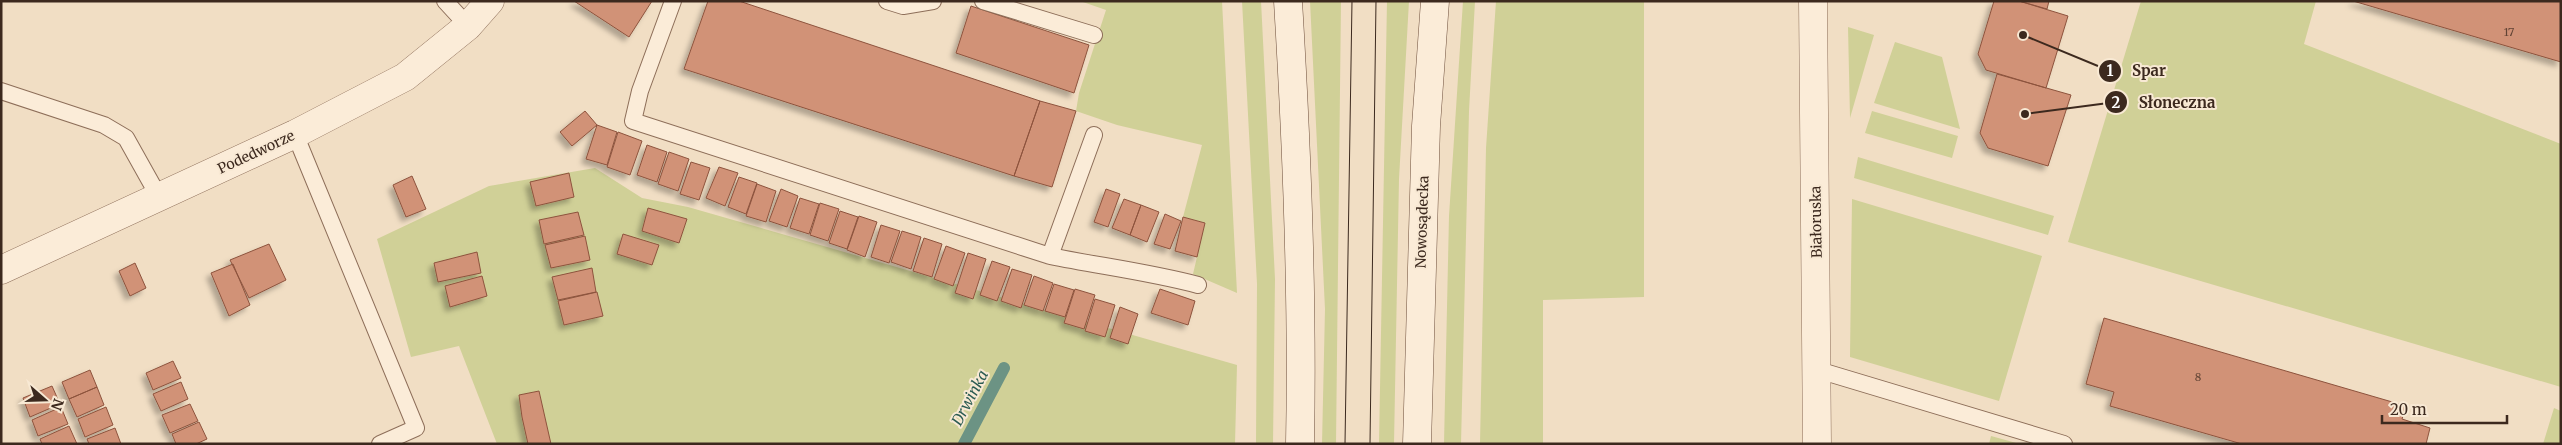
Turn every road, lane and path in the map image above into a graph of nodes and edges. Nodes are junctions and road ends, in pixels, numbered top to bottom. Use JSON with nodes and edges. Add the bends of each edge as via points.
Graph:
{"nodes":[{"id":1,"x":445,"y":1,"type":"edge"},
{"id":2,"x":490,"y":1,"type":"edge"},
{"id":3,"x":673,"y":1,"type":"edge"},
{"id":4,"x":887,"y":1,"type":"edge"},
{"id":5,"x":933,"y":1,"type":"edge"},
{"id":6,"x":984,"y":1,"type":"edge"},
{"id":7,"x":1288,"y":1,"type":"edge"},
{"id":8,"x":1435,"y":1,"type":"edge"},
{"id":9,"x":1813,"y":1,"type":"edge"},
{"id":10,"x":468,"y":26,"type":"junction"},
{"id":11,"x":1094,"y":35,"type":"dead end"},
{"id":12,"x":1,"y":91,"type":"edge"},
{"id":13,"x":295,"y":134,"type":"junction"},
{"id":14,"x":1094,"y":135,"type":"dead end"},
{"id":15,"x":159,"y":197,"type":"junction"},
{"id":16,"x":1050,"y":256,"type":"junction"},
{"id":17,"x":1,"y":270,"type":"edge"},
{"id":18,"x":1198,"y":285,"type":"dead end"},
{"id":19,"x":1818,"y":370,"type":"junction"},
{"id":20,"x":380,"y":444,"type":"edge"},
{"id":21,"x":1300,"y":444,"type":"edge"},
{"id":22,"x":1417,"y":444,"type":"edge"},
{"id":23,"x":1817,"y":444,"type":"edge"},
{"id":24,"x":2064,"y":444,"type":"edge"}],
"edges":[{"from":1,"to":10,"type":"lane"},
{"from":2,"to":10,"type":"street","name":"Podedworze"},
{"from":3,"to":16,"type":"lane","via":[[640,92],[633,121]]},
{"from":4,"to":5,"type":"lane","via":[[903,6]]},
{"from":6,"to":11,"type":"lane"},
{"from":7,"to":21,"type":"street","via":[[1298,182],[1302,366]]},
{"from":8,"to":22,"type":"street","name":"Nowosądecka","via":[[1426,126]]},
{"from":9,"to":19,"type":"street","name":"Białoruska"},
{"from":10,"to":13,"type":"street","name":"Podedworze","via":[[405,77]]},
{"from":12,"to":15,"type":"lane","via":[[104,125],[126,138]]},
{"from":13,"to":15,"type":"street","name":"Podedworze"},
{"from":13,"to":20,"type":"lane","via":[[416,428]]},
{"from":14,"to":16,"type":"lane"},
{"from":15,"to":17,"type":"street","name":"Podedworze"},
{"from":16,"to":18,"type":"lane","via":[[1153,273]]},
{"from":19,"to":23,"type":"street","name":"Białoruska"},
{"from":19,"to":24,"type":"lane"}]}
